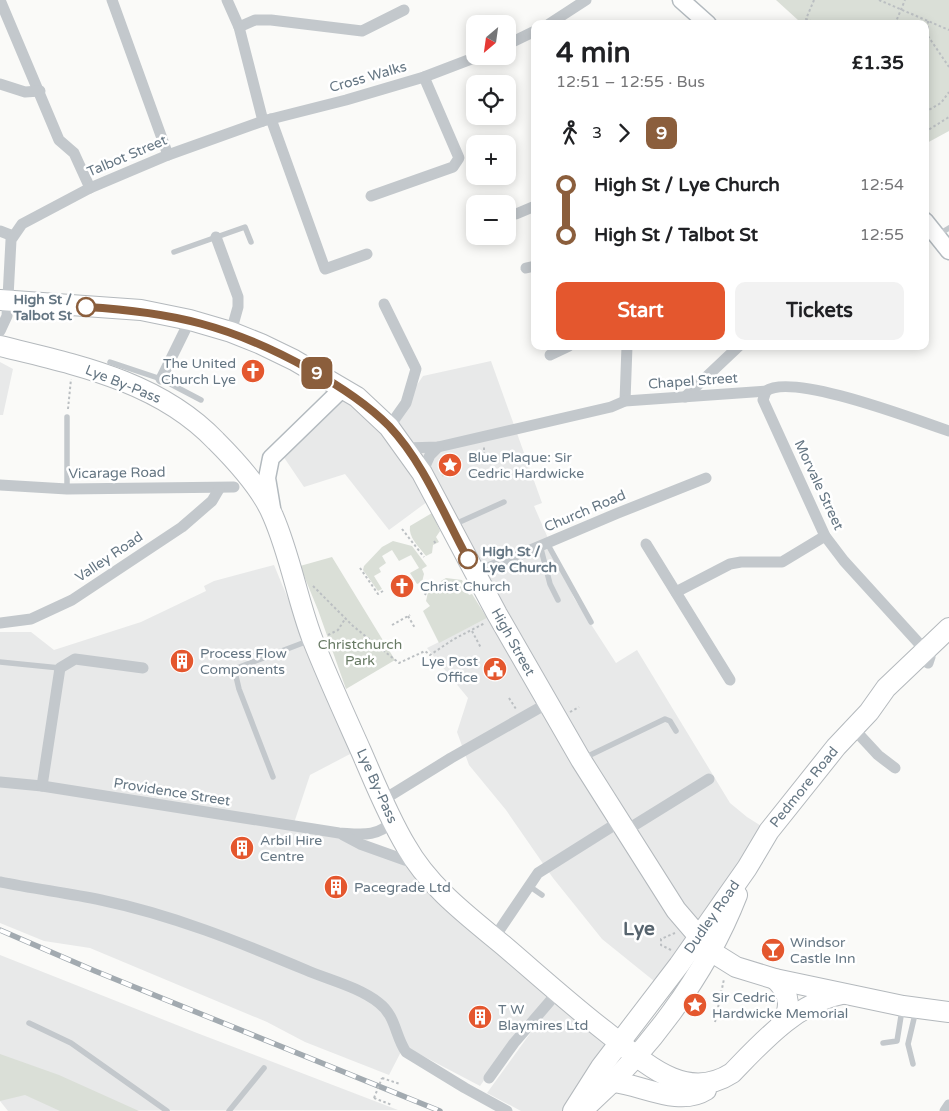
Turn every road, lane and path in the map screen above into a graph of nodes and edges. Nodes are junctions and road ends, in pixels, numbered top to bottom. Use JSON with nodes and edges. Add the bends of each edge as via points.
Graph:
{"nodes":[{"id":1,"x":112,"y":0,"type":"edge"},
{"id":2,"x":227,"y":0,"type":"edge"},
{"id":3,"x":586,"y":0,"type":"edge"},
{"id":4,"x":681,"y":0,"type":"edge"},
{"id":5,"x":814,"y":0,"type":"edge"},
{"id":6,"x":879,"y":0,"type":"edge"},
{"id":7,"x":905,"y":0,"type":"edge"},
{"id":8,"x":5,"y":1,"type":"edge"},
{"id":9,"x":404,"y":10,"type":"dead end"},
{"id":10,"x":901,"y":10,"type":"junction"},
{"id":11,"x":557,"y":20,"type":"edge"},
{"id":12,"x":704,"y":20,"type":"edge"},
{"id":13,"x":808,"y":20,"type":"edge"},
{"id":14,"x":897,"y":20,"type":"edge"},
{"id":15,"x":926,"y":20,"type":"edge"},
{"id":16,"x":929,"y":21,"type":"edge"},
{"id":17,"x":239,"y":27,"type":"junction"},
{"id":18,"x":949,"y":30,"type":"edge"},
{"id":19,"x":531,"y":33,"type":"edge"},
{"id":20,"x":929,"y":37,"type":"edge"},
{"id":21,"x":516,"y":40,"type":"edge"},
{"id":22,"x":466,"y":61,"type":"edge"},
{"id":23,"x":949,"y":67,"type":"edge"},
{"id":24,"x":424,"y":76,"type":"junction"},
{"id":25,"x":0,"y":84,"type":"edge"},
{"id":26,"x":40,"y":91,"type":"junction"},
{"id":27,"x":949,"y":92,"type":"edge"},
{"id":28,"x":929,"y":110,"type":"edge"},
{"id":29,"x":949,"y":117,"type":"edge"},
{"id":30,"x":267,"y":120,"type":"junction"},
{"id":31,"x":929,"y":130,"type":"edge"},
{"id":32,"x":168,"y":155,"type":"junction"},
{"id":33,"x":90,"y":188,"type":"junction"},
{"id":34,"x":371,"y":196,"type":"dead end"},
{"id":35,"x":531,"y":208,"type":"edge"},
{"id":36,"x":516,"y":214,"type":"dead end"},
{"id":37,"x":929,"y":223,"type":"edge"},
{"id":38,"x":0,"y":231,"type":"edge"},
{"id":39,"x":943,"y":232,"type":"edge"},
{"id":40,"x":13,"y":236,"type":"junction"},
{"id":41,"x":216,"y":237,"type":"junction"},
{"id":42,"x":251,"y":242,"type":"dead end"},
{"id":43,"x":949,"y":251,"type":"edge"},
{"id":44,"x":174,"y":252,"type":"dead end"},
{"id":45,"x":367,"y":254,"type":"dead end"},
{"id":46,"x":4,"y":300,"type":"edge"},
{"id":47,"x":384,"y":304,"type":"dead end"},
{"id":48,"x":190,"y":320,"type":"junction"},
{"id":49,"x":0,"y":331,"type":"edge"},
{"id":50,"x":231,"y":332,"type":"junction"},
{"id":51,"x":0,"y":346,"type":"edge"},
{"id":52,"x":561,"y":350,"type":"edge"},
{"id":53,"x":627,"y":350,"type":"edge"},
{"id":54,"x":735,"y":350,"type":"edge"},
{"id":55,"x":550,"y":355,"type":"dead end"},
{"id":56,"x":110,"y":362,"type":"dead end"},
{"id":57,"x":72,"y":364,"type":"junction"},
{"id":58,"x":161,"y":379,"type":"junction"},
{"id":59,"x":343,"y":388,"type":"junction"},
{"id":60,"x":766,"y":391,"type":"junction"},
{"id":61,"x":685,"y":397,"type":"junction"},
{"id":62,"x":201,"y":400,"type":"dead end"},
{"id":63,"x":625,"y":401,"type":"junction"},
{"id":64,"x":67,"y":417,"type":"joint"},
{"id":65,"x":389,"y":427,"type":"junction"},
{"id":66,"x":949,"y":431,"type":"edge"},
{"id":67,"x":484,"y":446,"type":"dead end"},
{"id":68,"x":406,"y":448,"type":"junction"},
{"id":69,"x":438,"y":448,"type":"junction"},
{"id":70,"x":478,"y":455,"type":"dead end"},
{"id":71,"x":422,"y":473,"type":"junction"},
{"id":72,"x":706,"y":478,"type":"dead end"},
{"id":73,"x":0,"y":486,"type":"edge"},
{"id":74,"x":234,"y":487,"type":"dead end"},
{"id":75,"x":67,"y":489,"type":"junction"},
{"id":76,"x":219,"y":489,"type":"junction"},
{"id":77,"x":504,"y":502,"type":"dead end"},
{"id":78,"x":273,"y":515,"type":"junction"},
{"id":79,"x":450,"y":526,"type":"junction"},
{"id":80,"x":402,"y":529,"type":"dead end"},
{"id":81,"x":825,"y":536,"type":"junction"},
{"id":82,"x":544,"y":544,"type":"junction"},
{"id":83,"x":646,"y":544,"type":"dead end"},
{"id":84,"x":424,"y":557,"type":"dead end"},
{"id":85,"x":360,"y":568,"type":"dead end"},
{"id":86,"x":476,"y":573,"type":"junction"},
{"id":87,"x":310,"y":583,"type":"dead end"},
{"id":88,"x":428,"y":588,"type":"dead end"},
{"id":89,"x":383,"y":591,"type":"dead end"},
{"id":90,"x":676,"y":592,"type":"junction"},
{"id":91,"x":426,"y":595,"type":"dead end"},
{"id":92,"x":558,"y":600,"type":"dead end"},
{"id":93,"x":346,"y":618,"type":"junction"},
{"id":94,"x":492,"y":620,"type":"dead end"},
{"id":95,"x":590,"y":622,"type":"dead end"},
{"id":96,"x":0,"y":624,"type":"edge"},
{"id":97,"x":392,"y":625,"type":"dead end"},
{"id":98,"x":415,"y":628,"type":"dead end"},
{"id":99,"x":949,"y":628,"type":"edge"},
{"id":100,"x":471,"y":630,"type":"junction"},
{"id":101,"x":949,"y":636,"type":"edge"},
{"id":102,"x":317,"y":639,"type":"junction"},
{"id":103,"x":949,"y":643,"type":"edge"},
{"id":104,"x":482,"y":648,"type":"dead end"},
{"id":105,"x":927,"y":656,"type":"junction"},
{"id":106,"x":0,"y":662,"type":"edge"},
{"id":107,"x":60,"y":668,"type":"junction"},
{"id":108,"x":143,"y":668,"type":"dead end"},
{"id":109,"x":730,"y":680,"type":"dead end"},
{"id":110,"x":548,"y":703,"type":"junction"},
{"id":111,"x":853,"y":728,"type":"junction"},
{"id":112,"x":676,"y":731,"type":"dead end"},
{"id":113,"x":581,"y":760,"type":"junction"},
{"id":114,"x":895,"y":768,"type":"dead end"},
{"id":115,"x":273,"y":777,"type":"dead end"},
{"id":116,"x":709,"y":779,"type":"dead end"},
{"id":117,"x":0,"y":782,"type":"edge"},
{"id":118,"x":42,"y":786,"type":"junction"},
{"id":119,"x":383,"y":800,"type":"junction"},
{"id":120,"x":392,"y":821,"type":"junction"},
{"id":121,"x":622,"y":826,"type":"junction"},
{"id":122,"x":339,"y":833,"type":"junction"},
{"id":123,"x":418,"y":865,"type":"junction"},
{"id":124,"x":747,"y":868,"type":"junction"},
{"id":125,"x":0,"y":882,"type":"edge"},
{"id":126,"x":529,"y":886,"type":"junction"},
{"id":127,"x":542,"y":895,"type":"dead end"},
{"id":128,"x":677,"y":932,"type":"dead end"},
{"id":129,"x":698,"y":937,"type":"junction"},
{"id":130,"x":494,"y":938,"type":"junction"},
{"id":131,"x":673,"y":952,"type":"dead end"},
{"id":132,"x":712,"y":952,"type":"junction"},
{"id":133,"x":726,"y":974,"type":"dead end"},
{"id":134,"x":775,"y":979,"type":"junction"},
{"id":135,"x":550,"y":983,"type":"junction"},
{"id":136,"x":842,"y":994,"type":"junction"},
{"id":137,"x":910,"y":1007,"type":"junction"},
{"id":138,"x":949,"y":1012,"type":"edge"},
{"id":139,"x":715,"y":1022,"type":"dead end"},
{"id":140,"x":29,"y":1023,"type":"dead end"},
{"id":141,"x":779,"y":1027,"type":"junction"},
{"id":142,"x":620,"y":1043,"type":"junction"},
{"id":143,"x":882,"y":1043,"type":"dead end"},
{"id":144,"x":638,"y":1056,"type":"junction"},
{"id":145,"x":913,"y":1064,"type":"dead end"},
{"id":146,"x":264,"y":1068,"type":"dead end"},
{"id":147,"x":489,"y":1078,"type":"dead end"},
{"id":148,"x":724,"y":1078,"type":"junction"},
{"id":149,"x":614,"y":1082,"type":"junction"},
{"id":150,"x":400,"y":1084,"type":"dead end"},
{"id":151,"x":392,"y":1105,"type":"dead end"},
{"id":152,"x":949,"y":1105,"type":"edge"},
{"id":153,"x":167,"y":1111,"type":"edge"},
{"id":154,"x":229,"y":1111,"type":"edge"},
{"id":155,"x":507,"y":1111,"type":"edge"},
{"id":156,"x":572,"y":1111,"type":"edge"},
{"id":157,"x":580,"y":1111,"type":"edge"},
{"id":158,"x":945,"y":1111,"type":"edge"}],
"edges":[{"from":1,"to":32,"type":"street"},
{"from":2,"to":17,"type":"street"},
{"from":3,"to":11,"type":"street"},
{"from":4,"to":12,"type":"street"},
{"from":5,"to":13,"type":"path","via":[[806,19]]},
{"from":6,"to":10,"type":"path"},
{"from":7,"to":10,"type":"path"},
{"from":8,"to":26,"type":"street"},
{"from":9,"to":17,"type":"street","via":[[362,31],[271,20],[255,20]]},
{"from":10,"to":14,"type":"path"},
{"from":10,"to":15,"type":"path"},
{"from":16,"to":18,"type":"path"},
{"from":17,"to":30,"type":"street"},
{"from":19,"to":21,"type":"street"},
{"from":20,"to":23,"type":"path"},
{"from":22,"to":24,"type":"street","name":"Cross Walks"},
{"from":24,"to":30,"type":"street","name":"Cross Walks"},
{"from":24,"to":34,"type":"street","via":[[459,158],[453,166]]},
{"from":25,"to":26,"type":"street","via":[[25,92]]},
{"from":26,"to":33,"type":"street","via":[[59,140],[74,153]]},
{"from":27,"to":28,"type":"path","via":[[941,103]]},
{"from":29,"to":31,"type":"path"},
{"from":30,"to":32,"type":"street","name":"Talbot Street"},
{"from":30,"to":45,"type":"street","via":[[325,268]]},
{"from":32,"to":33,"type":"street","name":"Talbot Street"},
{"from":33,"to":40,"type":"street","name":"Talbot Street","via":[[22,224]]},
{"from":35,"to":36,"type":"street"},
{"from":37,"to":39,"type":"street"},
{"from":38,"to":40,"type":"street"},
{"from":39,"to":43,"type":"street"},
{"from":40,"to":46,"type":"street"},
{"from":41,"to":42,"type":"lane","via":[[245,227]]},
{"from":41,"to":44,"type":"lane"},
{"from":41,"to":50,"type":"street","via":[[238,298]]},
{"from":46,"to":48,"type":"highway","name":"High Street","via":[[141,310]]},
{"from":46,"to":49,"type":"street","via":[[7,316]]},
{"from":47,"to":65,"type":"street","via":[[416,369],[406,404]]},
{"from":48,"to":50,"type":"highway","name":"High Street"},
{"from":48,"to":58,"type":"street"},
{"from":50,"to":59,"type":"highway","name":"High Street","via":[[294,360]]},
{"from":51,"to":57,"type":"highway","name":"Lye By-Pass"},
{"from":52,"to":55,"type":"street"},
{"from":53,"to":63,"type":"street"},
{"from":54,"to":61,"type":"street"},
{"from":56,"to":58,"type":"lane"},
{"from":57,"to":64,"type":"path"},
{"from":57,"to":78,"type":"highway","name":"Lye By-Pass","via":[[118,378],[152,393],[194,420],[244,473]]},
{"from":58,"to":62,"type":"lane"},
{"from":59,"to":65,"type":"highway","name":"High Street"},
{"from":59,"to":78,"type":"street","via":[[271,458],[267,478]]},
{"from":60,"to":61,"type":"street","name":"Chapel Street"},
{"from":60,"to":66,"type":"street","name":"Chapel Street","via":[[772,387],[800,386],[828,392]]},
{"from":60,"to":81,"type":"street","name":"Morvale Street","via":[[763,400]]},
{"from":61,"to":63,"type":"street","name":"Chapel Street"},
{"from":63,"to":69,"type":"street","name":"Chapel Street"},
{"from":64,"to":75,"type":"lane"},
{"from":65,"to":68,"type":"highway","name":"High Street"},
{"from":67,"to":70,"type":"path","via":[[484,454]]},
{"from":68,"to":69,"type":"street","name":"Chapel Street"},
{"from":68,"to":71,"type":"highway","name":"High Street"},
{"from":69,"to":71,"type":"street","via":[[430,455]]},
{"from":71,"to":79,"type":"highway","name":"High Street"},
{"from":72,"to":82,"type":"street","name":"Church Road"},
{"from":73,"to":75,"type":"street","name":"Vicarage Road"},
{"from":74,"to":76,"type":"street","name":"Vicarage Road"},
{"from":75,"to":76,"type":"street","name":"Vicarage Road"},
{"from":76,"to":96,"type":"street","name":"Valley Road","via":[[212,501],[182,527],[72,600],[31,619]]},
{"from":77,"to":79,"type":"lane"},
{"from":78,"to":102,"type":"highway","name":"Lye By-Pass"},
{"from":79,"to":86,"type":"highway","name":"High Street"},
{"from":80,"to":84,"type":"path"},
{"from":81,"to":90,"type":"street","via":[[782,562],[730,564]]},
{"from":81,"to":105,"type":"street","name":"Morvale Street"},
{"from":82,"to":86,"type":"street","name":"Church Road"},
{"from":82,"to":92,"type":"lane","via":[[550,584]]},
{"from":82,"to":95,"type":"lane"},
{"from":83,"to":90,"type":"street"},
{"from":85,"to":89,"type":"path","via":[[378,594]]},
{"from":86,"to":110,"type":"highway","name":"High Street"},
{"from":87,"to":93,"type":"path"},
{"from":88,"to":91,"type":"path"},
{"from":90,"to":109,"type":"street"},
{"from":93,"to":100,"type":"path","via":[[399,663],[425,651],[430,655]]},
{"from":93,"to":102,"type":"path","via":[[338,630]]},
{"from":94,"to":100,"type":"path"},
{"from":97,"to":98,"type":"path","via":[[409,615]]},
{"from":99,"to":105,"type":"highway","name":"Pedmore Road"},
{"from":100,"to":104,"type":"path"},
{"from":101,"to":105,"type":"street"},
{"from":102,"to":115,"type":"lane","via":[[237,668],[234,672]]},
{"from":102,"to":119,"type":"highway","name":"Lye By-Pass"},
{"from":103,"to":105,"type":"highway","name":"Pedmore Road"},
{"from":105,"to":111,"type":"highway","name":"Pedmore Road","via":[[886,688]]},
{"from":106,"to":107,"type":"lane"},
{"from":107,"to":108,"type":"street","via":[[75,659]]},
{"from":107,"to":118,"type":"street"},
{"from":110,"to":113,"type":"highway","name":"High Street"},
{"from":110,"to":119,"type":"street"},
{"from":111,"to":114,"type":"street"},
{"from":111,"to":124,"type":"highway","name":"Pedmore Road","via":[[769,830]]},
{"from":112,"to":113,"type":"lane","via":[[665,719]]},
{"from":113,"to":121,"type":"highway","name":"High Street"},
{"from":116,"to":121,"type":"street"},
{"from":117,"to":118,"type":"street","name":"Providence Street"},
{"from":118,"to":122,"type":"street","name":"Providence Street"},
{"from":119,"to":120,"type":"highway","name":"Lye By-Pass"},
{"from":120,"to":122,"type":"street","name":"Providence Street","via":[[387,828],[374,834]]},
{"from":120,"to":123,"type":"highway","name":"Lye By-Pass"},
{"from":121,"to":126,"type":"street","via":[[551,863]]},
{"from":121,"to":129,"type":"highway","name":"High Street","via":[[676,910]]},
{"from":122,"to":123,"type":"street","name":"Providence Street"},
{"from":123,"to":130,"type":"highway","name":"Lye By-Pass","via":[[443,893]]},
{"from":124,"to":129,"type":"highway","name":"Dudley Road"},
{"from":124,"to":132,"type":"highway","name":"Dudley Road"},
{"from":125,"to":155,"type":"street","via":[[101,900],[182,922],[270,954],[359,992],[379,1002],[388,1012],[406,1052]]},
{"from":126,"to":127,"type":"lane"},
{"from":126,"to":130,"type":"street"},
{"from":128,"to":131,"type":"path","via":[[660,939],[661,945]]},
{"from":129,"to":132,"type":"highway","name":"High Street"},
{"from":129,"to":142,"type":"highway","name":"Dudley Road"},
{"from":130,"to":135,"type":"highway","name":"Lye By-Pass"},
{"from":132,"to":134,"type":"highway","name":"High Street","via":[[736,967]]},
{"from":132,"to":144,"type":"highway","name":"Dudley Road"},
{"from":133,"to":139,"type":"path"},
{"from":134,"to":136,"type":"highway","name":"High Street"},
{"from":134,"to":141,"type":"highway","via":[[789,999],[787,1015]]},
{"from":135,"to":142,"type":"highway","name":"Lye By-Pass"},
{"from":135,"to":147,"type":"street"},
{"from":136,"to":137,"type":"highway","name":"High Street"},
{"from":136,"to":141,"type":"highway","name":"Lye By-Pass","via":[[809,1004]]},
{"from":137,"to":138,"type":"highway","name":"High Street"},
{"from":137,"to":143,"type":"lane","via":[[897,1041]]},
{"from":137,"to":145,"type":"lane","via":[[908,1044]]},
{"from":140,"to":153,"type":"lane","via":[[70,1042]]},
{"from":141,"to":148,"type":"highway","name":"Lye By-Pass"},
{"from":142,"to":144,"type":"highway","name":"Lye By-Pass"},
{"from":142,"to":156,"type":"highway","name":"Dudley Road"},
{"from":144,"to":148,"type":"highway","name":"Lye By-Pass","via":[[653,1068],[689,1085]]},
{"from":144,"to":149,"type":"highway","name":"Dudley Road"},
{"from":146,"to":154,"type":"lane"},
{"from":148,"to":149,"type":"highway","via":[[701,1093],[678,1097]]},
{"from":149,"to":157,"type":"highway","name":"Dudley Road"},
{"from":150,"to":151,"type":"path","bridge":true,"via":[[382,1078],[374,1098]]},
{"from":152,"to":158,"type":"street"}]}
